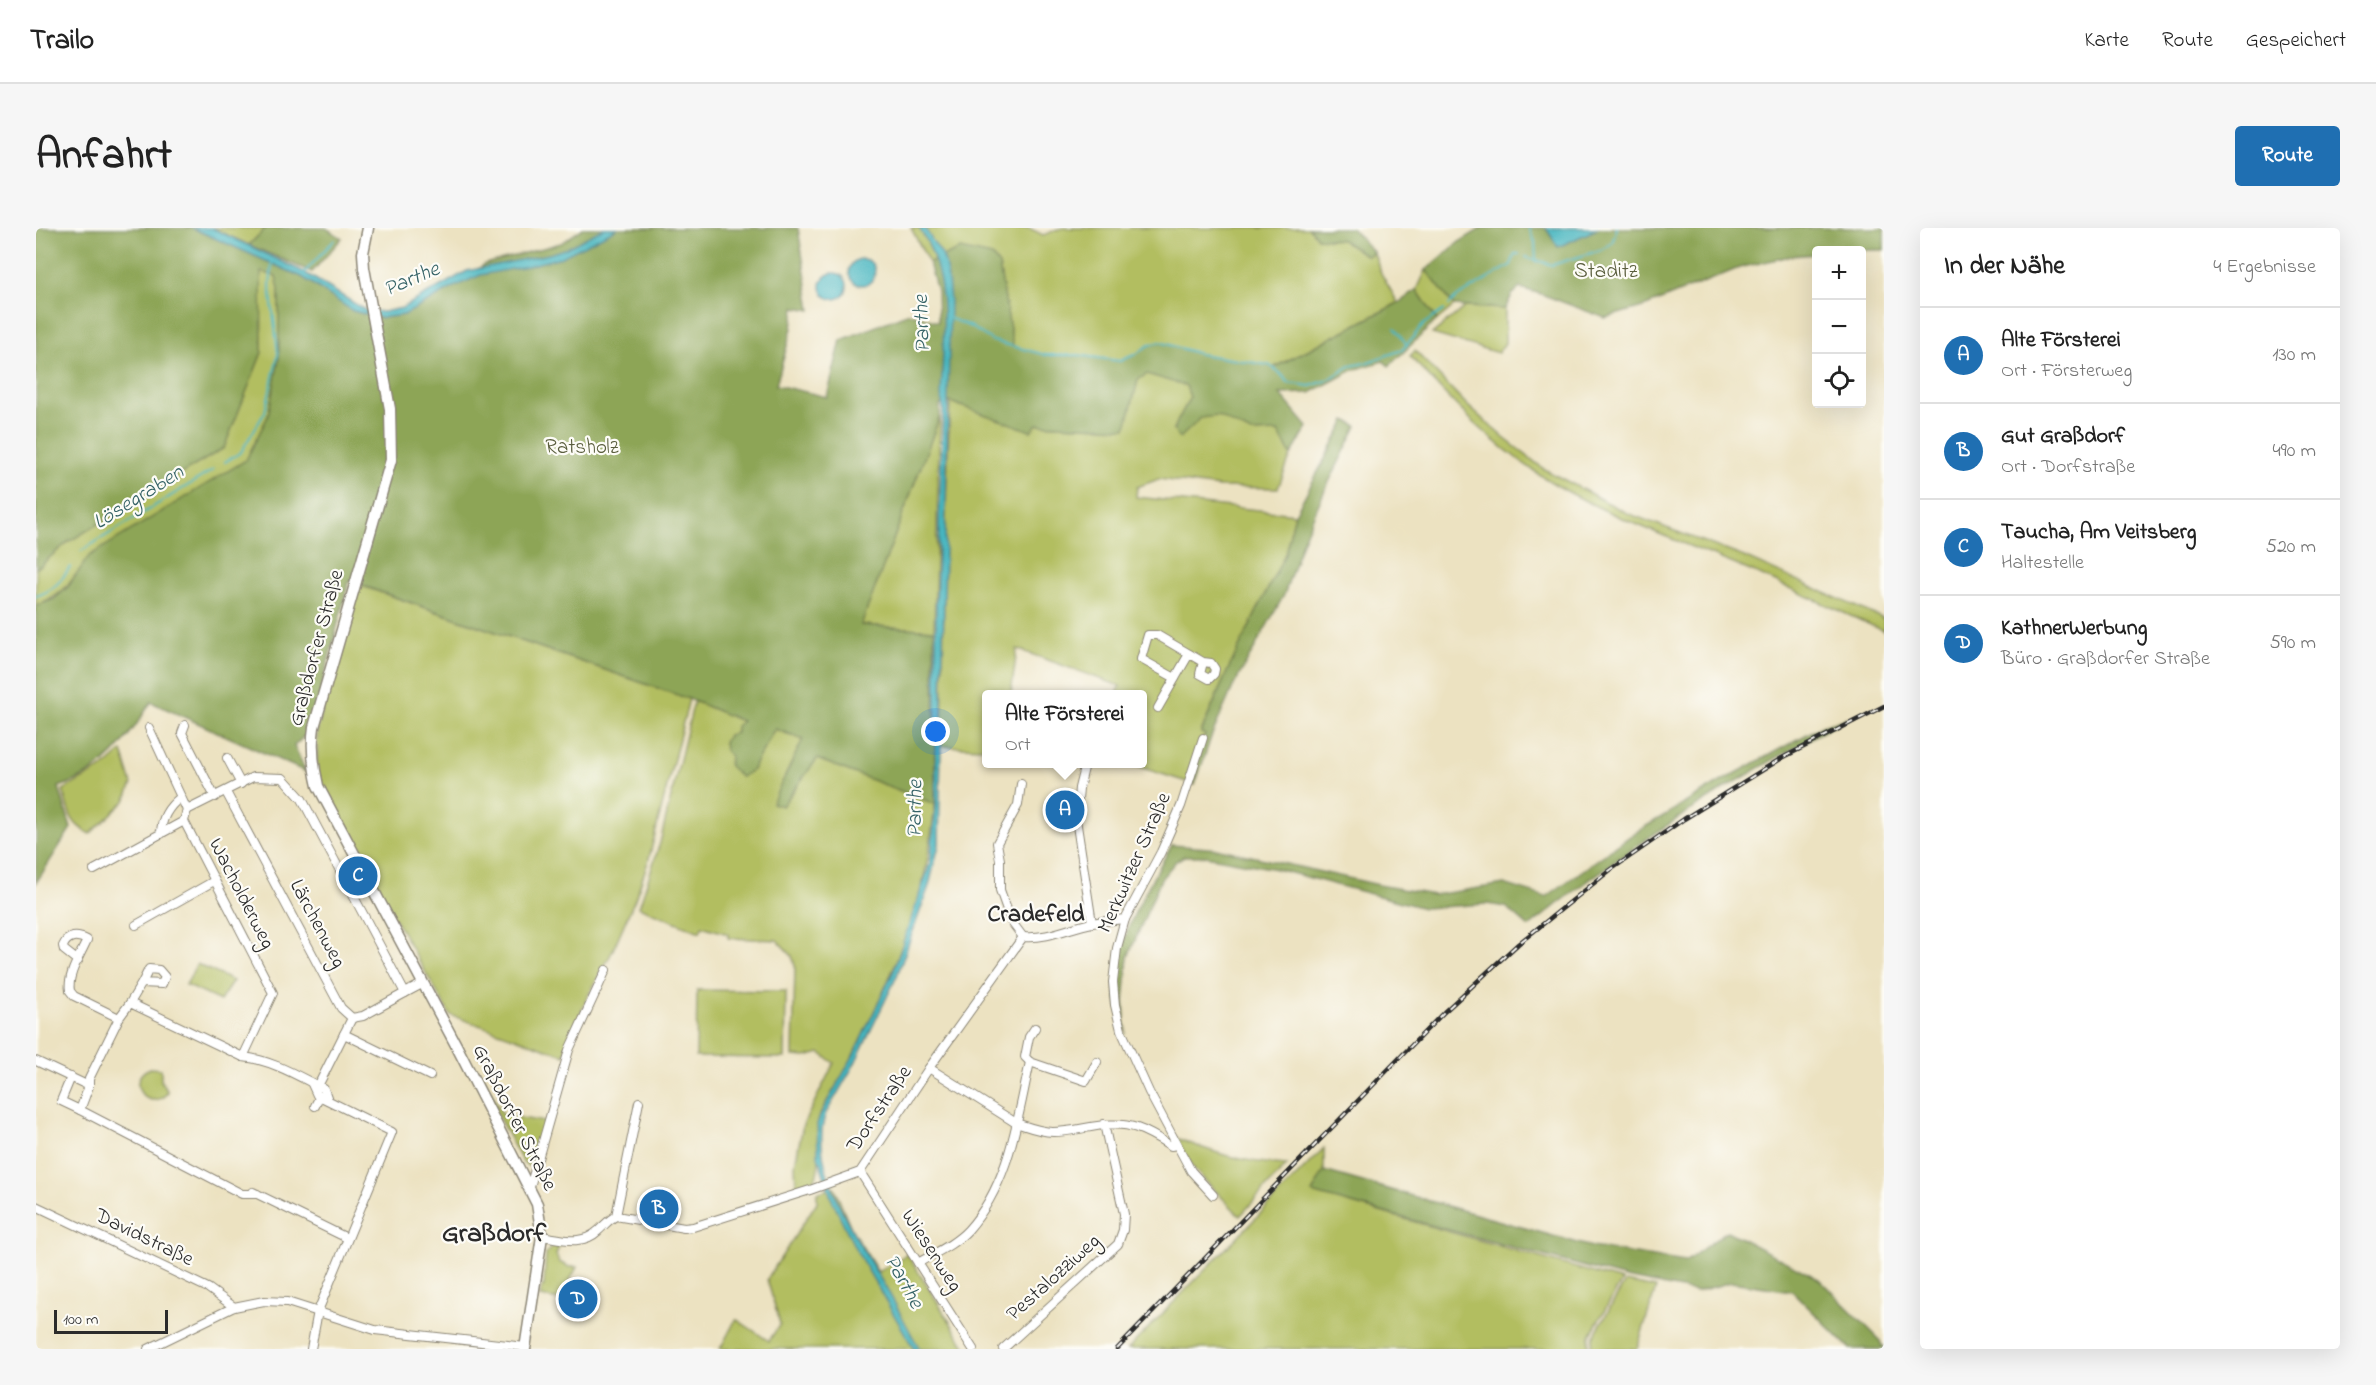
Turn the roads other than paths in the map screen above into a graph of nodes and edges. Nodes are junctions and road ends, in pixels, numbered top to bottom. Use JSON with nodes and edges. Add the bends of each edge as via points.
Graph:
{"nodes":[{"id":1,"x":368,"y":228,"type":"edge"},
{"id":2,"x":1189,"y":654,"type":"junction"},
{"id":3,"x":1203,"y":662,"type":"dead end"},
{"id":4,"x":1175,"y":678,"type":"junction"},
{"id":5,"x":1158,"y":708,"type":"dead end"},
{"id":6,"x":185,"y":724,"type":"dead end"},
{"id":7,"x":149,"y":728,"type":"dead end"},
{"id":8,"x":1203,"y":738,"type":"dead end"},
{"id":9,"x":227,"y":758,"type":"dead end"},
{"id":10,"x":1084,"y":768,"type":"dead end"},
{"id":11,"x":240,"y":784,"type":"junction"},
{"id":12,"x":1021,"y":784,"type":"dead end"},
{"id":13,"x":226,"y":792,"type":"junction"},
{"id":14,"x":181,"y":797,"type":"junction"},
{"id":15,"x":215,"y":797,"type":"junction"},
{"id":16,"x":187,"y":810,"type":"junction"},
{"id":17,"x":184,"y":821,"type":"junction"},
{"id":18,"x":161,"y":834,"type":"junction"},
{"id":19,"x":94,"y":870,"type":"dead end"},
{"id":20,"x":214,"y":881,"type":"junction"},
{"id":21,"x":1125,"y":919,"type":"junction"},
{"id":22,"x":1092,"y":923,"type":"junction"},
{"id":23,"x":136,"y":925,"type":"dead end"},
{"id":24,"x":1023,"y":937,"type":"junction"},
{"id":25,"x":78,"y":961,"type":"dead end"},
{"id":26,"x":606,"y":970,"type":"dead end"},
{"id":27,"x":142,"y":983,"type":"dead end"},
{"id":28,"x":422,"y":984,"type":"junction"},
{"id":29,"x":405,"y":993,"type":"junction"},
{"id":30,"x":130,"y":1004,"type":"junction"},
{"id":31,"x":118,"y":1018,"type":"junction"},
{"id":32,"x":352,"y":1018,"type":"junction"},
{"id":33,"x":1035,"y":1028,"type":"dead end"},
{"id":34,"x":344,"y":1034,"type":"junction"},
{"id":35,"x":243,"y":1057,"type":"junction"},
{"id":36,"x":36,"y":1061,"type":"edge"},
{"id":37,"x":1030,"y":1062,"type":"junction"},
{"id":38,"x":1097,"y":1062,"type":"dead end"},
{"id":39,"x":929,"y":1068,"type":"junction"},
{"id":40,"x":430,"y":1076,"type":"dead end"},
{"id":41,"x":71,"y":1077,"type":"junction"},
{"id":42,"x":89,"y":1086,"type":"junction"},
{"id":43,"x":319,"y":1091,"type":"junction"},
{"id":44,"x":639,"y":1102,"type":"dead end"},
{"id":45,"x":315,"y":1106,"type":"dead end"},
{"id":46,"x":80,"y":1110,"type":"junction"},
{"id":47,"x":1016,"y":1123,"type":"junction"},
{"id":48,"x":1104,"y":1124,"type":"junction"},
{"id":49,"x":1176,"y":1146,"type":"junction"},
{"id":50,"x":860,"y":1172,"type":"junction"},
{"id":51,"x":530,"y":1187,"type":"junction"},
{"id":52,"x":1213,"y":1195,"type":"dead end"},
{"id":53,"x":36,"y":1206,"type":"edge"},
{"id":54,"x":616,"y":1216,"type":"junction"},
{"id":55,"x":542,"y":1236,"type":"junction"},
{"id":56,"x":347,"y":1238,"type":"junction"},
{"id":57,"x":918,"y":1263,"type":"junction"},
{"id":58,"x":234,"y":1307,"type":"junction"},
{"id":59,"x":318,"y":1311,"type":"junction"},
{"id":60,"x":525,"y":1348,"type":"edge"},
{"id":61,"x":148,"y":1349,"type":"edge"},
{"id":62,"x":311,"y":1349,"type":"edge"},
{"id":63,"x":973,"y":1349,"type":"edge"},
{"id":64,"x":1003,"y":1349,"type":"edge"}],
"edges":[{"from":1,"to":28,"type":"street","name":"Graßdorfer Straße","via":[[363,252],[390,409],[390,460],[311,749],[318,786]]},
{"from":2,"to":3,"type":"street"},
{"from":2,"to":4,"type":"street"},
{"from":2,"to":4,"type":"street","via":[[1157,635],[1148,635],[1141,658]]},
{"from":4,"to":5,"type":"street"},
{"from":6,"to":15,"type":"street","via":[[182,733]]},
{"from":7,"to":14,"type":"street"},
{"from":8,"to":21,"type":"street","name":"Merkwitzer Straße","via":[[1161,852]]},
{"from":9,"to":11,"type":"street"},
{"from":10,"to":22,"type":"street","via":[[1076,819]]},
{"from":11,"to":13,"type":"street"},
{"from":11,"to":29,"type":"street","via":[[252,777],[283,778],[302,799]]},
{"from":12,"to":24,"type":"street","via":[[1018,805],[997,843],[1000,890],[1011,921]]},
{"from":13,"to":15,"type":"street"},
{"from":13,"to":32,"type":"street","name":"Lärchenweg","via":[[341,1008]]},
{"from":14,"to":16,"type":"street"},
{"from":14,"to":18,"type":"street","via":[[171,805],[161,824]]},
{"from":15,"to":16,"type":"street"},
{"from":16,"to":17,"type":"street","name":"Wacholderweg"},
{"from":17,"to":18,"type":"street"},
{"from":17,"to":20,"type":"street","name":"Wacholderweg"},
{"from":18,"to":19,"type":"street"},
{"from":20,"to":23,"type":"street"},
{"from":20,"to":35,"type":"street","name":"Wacholderweg","via":[[273,993]]},
{"from":21,"to":22,"type":"street"},
{"from":21,"to":49,"type":"street","name":"Merkwitzer Straße","via":[[1117,948],[1114,1005],[1121,1030]]},
{"from":22,"to":24,"type":"street","via":[[1048,936]]},
{"from":24,"to":39,"type":"street","name":"Dorfstraße"},
{"from":25,"to":31,"type":"street","via":[[70,978],[70,992]]},
{"from":26,"to":51,"type":"street","via":[[569,1050]]},
{"from":27,"to":30,"type":"street"},
{"from":28,"to":29,"type":"street"},
{"from":28,"to":51,"type":"street","name":"Graßdorfer Straße"},
{"from":29,"to":32,"type":"street"},
{"from":30,"to":31,"type":"street"},
{"from":30,"to":35,"type":"street"},
{"from":31,"to":42,"type":"street"},
{"from":32,"to":34,"type":"street"},
{"from":33,"to":37,"type":"street","via":[[1025,1057]]},
{"from":34,"to":40,"type":"street"},
{"from":34,"to":43,"type":"street"},
{"from":35,"to":43,"type":"street","via":[[260,1059]]},
{"from":36,"to":41,"type":"street"},
{"from":37,"to":38,"type":"street","via":[[1086,1080]]},
{"from":37,"to":47,"type":"street"},
{"from":39,"to":47,"type":"street"},
{"from":39,"to":50,"type":"street","name":"Dorfstraße"},
{"from":41,"to":42,"type":"street"},
{"from":41,"to":46,"type":"street","via":[[61,1101]]},
{"from":42,"to":46,"type":"street"},
{"from":43,"to":45,"type":"street"},
{"from":43,"to":56,"type":"street","via":[[392,1132]]},
{"from":44,"to":54,"type":"street"},
{"from":46,"to":56,"type":"street","via":[[242,1194],[257,1194]]},
{"from":47,"to":48,"type":"street","via":[[1052,1132]]},
{"from":47,"to":57,"type":"street","via":[[1002,1177],[968,1231]]},
{"from":48,"to":49,"type":"street","via":[[1137,1128]]},
{"from":48,"to":64,"type":"street","name":"Pestalozziweg","via":[[1124,1214],[1118,1244]]},
{"from":49,"to":52,"type":"street","name":"Merkwitzer Straße","via":[[1191,1171]]},
{"from":50,"to":54,"type":"street","name":"Dorfstraße","via":[[684,1228]]},
{"from":50,"to":57,"type":"street","name":"Wiesenweg"},
{"from":51,"to":55,"type":"street","name":"Graßdorfer Straße"},
{"from":53,"to":58,"type":"street","name":"Davidstraße","via":[[208,1288]]},
{"from":54,"to":55,"type":"street","via":[[584,1240]]},
{"from":55,"to":60,"type":"street","name":"Graßdorfer Straße"},
{"from":56,"to":59,"type":"street"},
{"from":57,"to":63,"type":"street","name":"Wiesenweg"},
{"from":58,"to":59,"type":"street","via":[[264,1301],[287,1302]]},
{"from":58,"to":61,"type":"street"},
{"from":59,"to":60,"type":"street","via":[[375,1330]]},
{"from":59,"to":62,"type":"street"}]}
